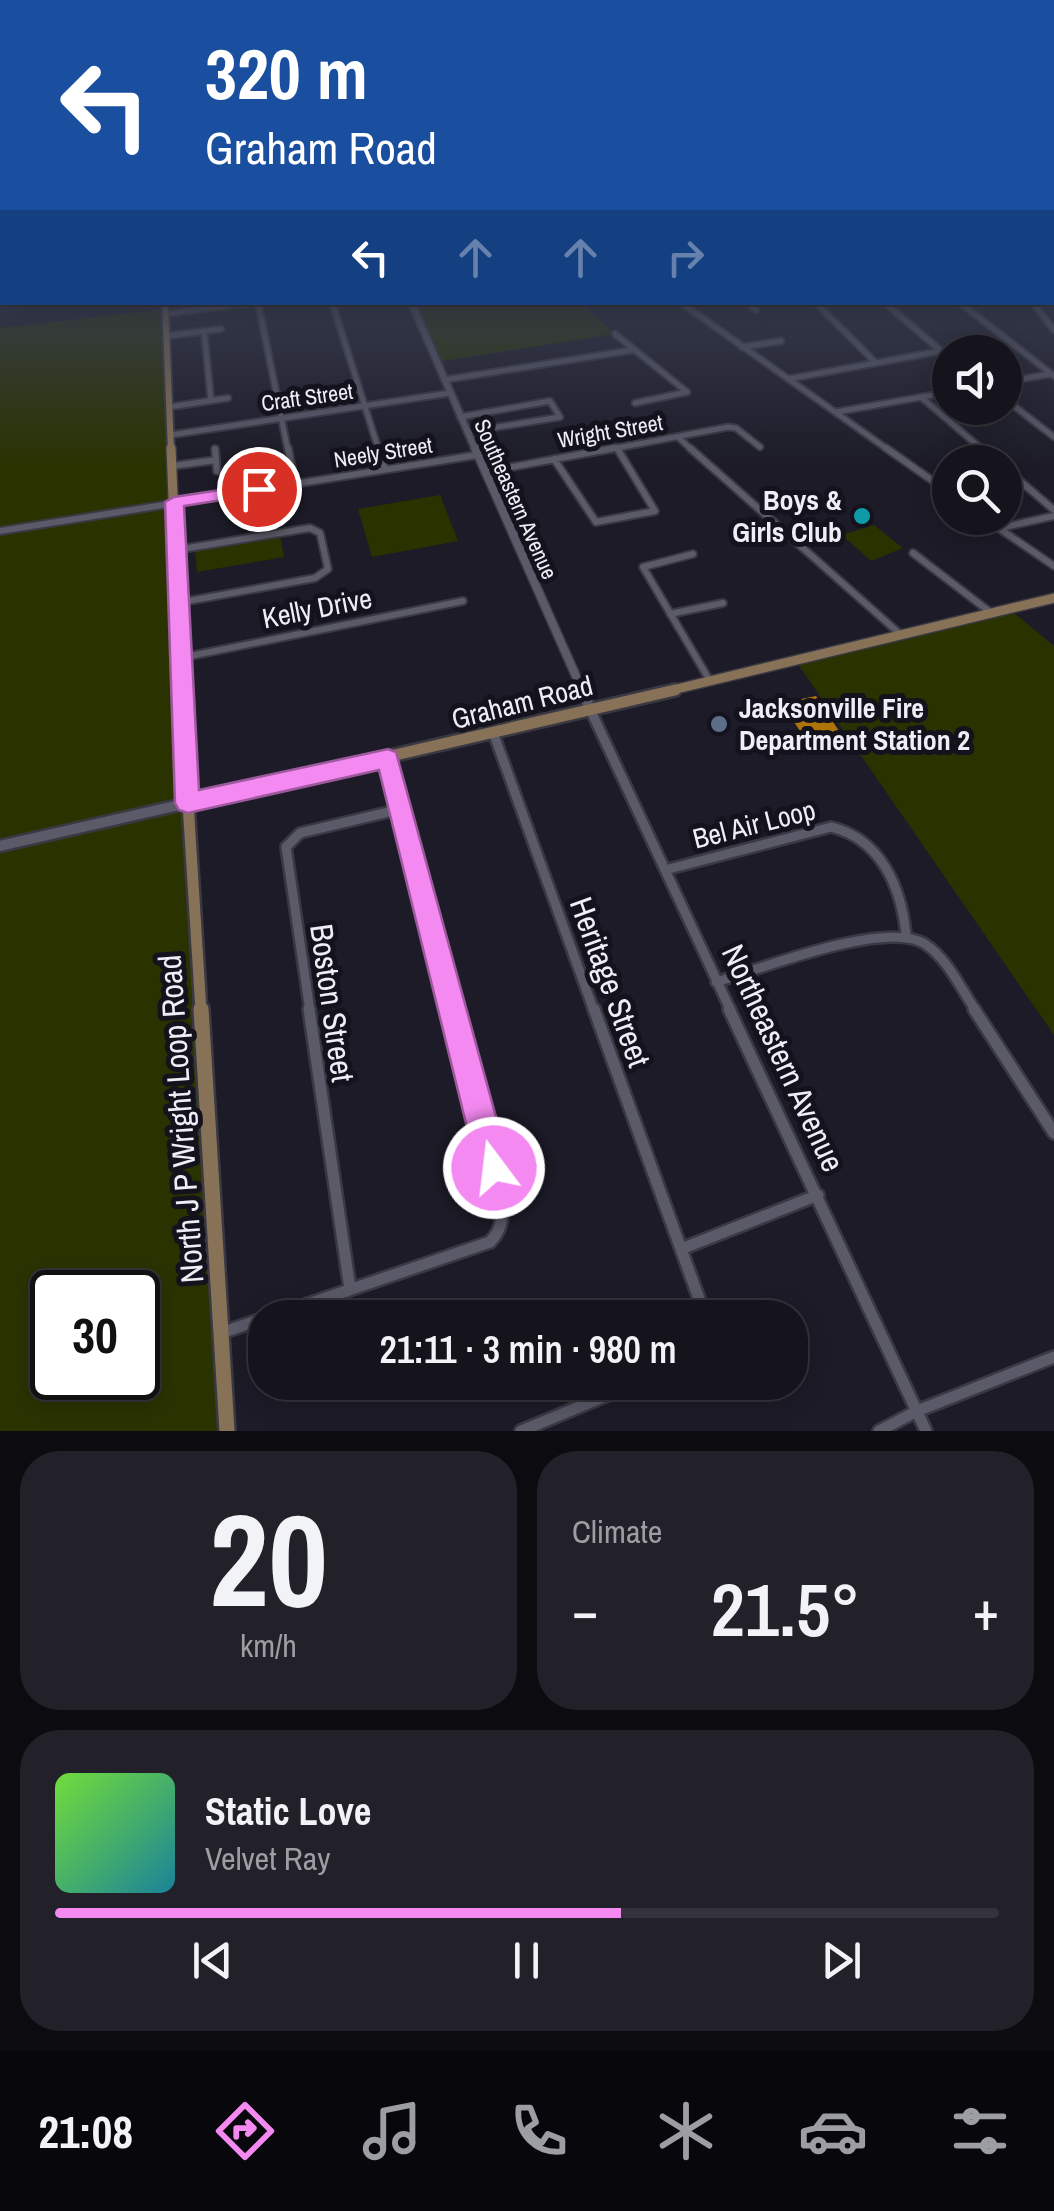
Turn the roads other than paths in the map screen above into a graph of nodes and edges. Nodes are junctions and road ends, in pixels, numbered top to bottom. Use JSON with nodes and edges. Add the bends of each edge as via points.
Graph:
{"nodes":[{"id":1,"x":204,"y":332,"type":"edge"},
{"id":2,"x":166,"y":333,"type":"edge"},
{"id":3,"x":197,"y":333,"type":"edge"},
{"id":4,"x":264,"y":333,"type":"edge"},
{"id":5,"x":342,"y":333,"type":"edge"},
{"id":6,"x":423,"y":333,"type":"edge"},
{"id":7,"x":722,"y":333,"type":"edge"},
{"id":8,"x":846,"y":333,"type":"edge"},
{"id":9,"x":921,"y":333,"type":"edge"},
{"id":10,"x":998,"y":333,"type":"edge"},
{"id":11,"x":615,"y":334,"type":"dead end"},
{"id":12,"x":166,"y":336,"type":"junction"},
{"id":13,"x":781,"y":341,"type":"dead end"},
{"id":14,"x":742,"y":347,"type":"junction"},
{"id":15,"x":634,"y":350,"type":"junction"},
{"id":16,"x":876,"y":363,"type":"junction"},
{"id":17,"x":1052,"y":375,"type":"edge"},
{"id":18,"x":788,"y":379,"type":"junction"},
{"id":19,"x":1022,"y":379,"type":"edge"},
{"id":20,"x":444,"y":380,"type":"junction"},
{"id":21,"x":450,"y":393,"type":"junction"},
{"id":22,"x":932,"y":395,"type":"edge"},
{"id":23,"x":921,"y":397,"type":"junction"},
{"id":24,"x":228,"y":398,"type":"dead end"},
{"id":25,"x":211,"y":400,"type":"junction"},
{"id":26,"x":634,"y":403,"type":"dead end"},
{"id":27,"x":365,"y":406,"type":"junction"},
{"id":28,"x":169,"y":407,"type":"junction"},
{"id":29,"x":836,"y":412,"type":"junction"},
{"id":30,"x":1022,"y":413,"type":"edge"},
{"id":31,"x":460,"y":417,"type":"junction"},
{"id":32,"x":282,"y":418,"type":"junction"},
{"id":33,"x":467,"y":432,"type":"junction"},
{"id":34,"x":170,"y":434,"type":"junction"},
{"id":35,"x":678,"y":437,"type":"junction"},
{"id":36,"x":1054,"y":438,"type":"edge"},
{"id":37,"x":978,"y":445,"type":"edge"},
{"id":38,"x":760,"y":447,"type":"dead end"},
{"id":39,"x":616,"y":448,"type":"junction"},
{"id":40,"x":214,"y":449,"type":"dead end"},
{"id":41,"x":478,"y":455,"type":"junction"},
{"id":42,"x":554,"y":459,"type":"junction"},
{"id":43,"x":216,"y":460,"type":"junction"},
{"id":44,"x":172,"y":466,"type":"junction"},
{"id":45,"x":385,"y":469,"type":"junction"},
{"id":46,"x":217,"y":471,"type":"dead end"},
{"id":47,"x":485,"y":472,"type":"junction"},
{"id":48,"x":932,"y":481,"type":"edge"},
{"id":49,"x":295,"y":484,"type":"junction"},
{"id":50,"x":1022,"y":484,"type":"edge"},
{"id":51,"x":174,"y":502,"type":"junction"},
{"id":52,"x":1054,"y":513,"type":"edge"},
{"id":53,"x":1022,"y":522,"type":"edge"},
{"id":54,"x":0,"y":532,"type":"edge"},
{"id":55,"x":1009,"y":535,"type":"edge"},
{"id":56,"x":176,"y":550,"type":"junction"},
{"id":57,"x":913,"y":552,"type":"dead end"},
{"id":58,"x":693,"y":554,"type":"dead end"},
{"id":59,"x":1054,"y":566,"type":"edge"},
{"id":60,"x":1054,"y":598,"type":"edge"},
{"id":61,"x":463,"y":601,"type":"dead end"},
{"id":62,"x":177,"y":603,"type":"junction"},
{"id":63,"x":723,"y":603,"type":"dead end"},
{"id":64,"x":990,"y":612,"type":"junction"},
{"id":65,"x":670,"y":614,"type":"junction"},
{"id":66,"x":900,"y":634,"type":"junction"},
{"id":67,"x":180,"y":658,"type":"junction"},
{"id":68,"x":710,"y":681,"type":"junction"},
{"id":69,"x":590,"y":709,"type":"junction"},
{"id":70,"x":493,"y":732,"type":"junction"},
{"id":71,"x":388,"y":759,"type":"junction"},
{"id":72,"x":188,"y":803,"type":"junction"},
{"id":73,"x":401,"y":808,"type":"junction"},
{"id":74,"x":0,"y":846,"type":"edge"},
{"id":75,"x":665,"y":870,"type":"junction"},
{"id":76,"x":906,"y":934,"type":"junction"},
{"id":77,"x":716,"y":982,"type":"junction"},
{"id":78,"x":1054,"y":1134,"type":"edge"},
{"id":79,"x":818,"y":1196,"type":"junction"},
{"id":80,"x":681,"y":1249,"type":"junction"},
{"id":81,"x":350,"y":1289,"type":"junction"},
{"id":82,"x":318,"y":1300,"type":"edge"},
{"id":83,"x":699,"y":1300,"type":"edge"},
{"id":84,"x":248,"y":1324,"type":"edge"},
{"id":85,"x":222,"y":1333,"type":"junction"},
{"id":86,"x":1054,"y":1357,"type":"edge"},
{"id":87,"x":595,"y":1400,"type":"edge"},
{"id":88,"x":916,"y":1411,"type":"junction"},
{"id":89,"x":227,"y":1431,"type":"edge"},
{"id":90,"x":520,"y":1431,"type":"edge"},
{"id":91,"x":880,"y":1431,"type":"edge"},
{"id":92,"x":926,"y":1431,"type":"edge"}],
"edges":[{"from":1,"to":25,"type":"street"},
{"from":2,"to":12,"type":"main road","name":"North J P Wright Loop Road"},
{"from":3,"to":12,"type":"street"},
{"from":4,"to":32,"type":"street"},
{"from":5,"to":27,"type":"street"},
{"from":6,"to":20,"type":"street","name":"Southeastern Avenue"},
{"from":7,"to":14,"type":"street"},
{"from":8,"to":16,"type":"street"},
{"from":9,"to":16,"type":"street","via":[[941,350]]},
{"from":10,"to":17,"type":"street"},
{"from":11,"to":15,"type":"street"},
{"from":12,"to":28,"type":"main road","name":"North J P Wright Loop Road"},
{"from":13,"to":14,"type":"street"},
{"from":14,"to":18,"type":"street"},
{"from":15,"to":20,"type":"street"},
{"from":15,"to":26,"type":"street","via":[[687,392]]},
{"from":16,"to":18,"type":"street"},
{"from":17,"to":19,"type":"street"},
{"from":18,"to":29,"type":"street"},
{"from":20,"to":21,"type":"street","name":"Southeastern Avenue"},
{"from":21,"to":27,"type":"street","name":"Craft Street"},
{"from":21,"to":31,"type":"street","name":"Southeastern Avenue"},
{"from":22,"to":23,"type":"street"},
{"from":23,"to":29,"type":"street"},
{"from":23,"to":37,"type":"street"},
{"from":24,"to":25,"type":"street"},
{"from":25,"to":28,"type":"street"},
{"from":27,"to":32,"type":"street","name":"Craft Street"},
{"from":27,"to":45,"type":"street"},
{"from":28,"to":34,"type":"main road","name":"North J P Wright Loop Road"},
{"from":29,"to":48,"type":"street"},
{"from":30,"to":36,"type":"street"},
{"from":31,"to":33,"type":"street","name":"Southeastern Avenue"},
{"from":31,"to":33,"type":"street","via":[[550,401],[560,417]]},
{"from":32,"to":34,"type":"street","name":"Craft Street"},
{"from":32,"to":49,"type":"street"},
{"from":33,"to":41,"type":"street","name":"Southeastern Avenue"},
{"from":34,"to":44,"type":"main road","name":"North J P Wright Loop Road"},
{"from":35,"to":38,"type":"street","name":"Wright Street","via":[[728,427]]},
{"from":35,"to":39,"type":"street","name":"Wright Street"},
{"from":35,"to":66,"type":"street"},
{"from":39,"to":42,"type":"street","name":"Wright Street"},
{"from":39,"to":42,"type":"street","via":[[654,512],[596,522]]},
{"from":40,"to":43,"type":"street"},
{"from":41,"to":45,"type":"street","name":"Neely Street"},
{"from":41,"to":47,"type":"street","name":"Southeastern Avenue"},
{"from":42,"to":47,"type":"street","name":"Wright Street"},
{"from":43,"to":44,"type":"street"},
{"from":43,"to":46,"type":"street"},
{"from":44,"to":51,"type":"main road","name":"North J P Wright Loop Road"},
{"from":45,"to":49,"type":"street","name":"Neely Street"},
{"from":47,"to":69,"type":"street","name":"Southeastern Avenue"},
{"from":49,"to":51,"type":"street","name":"Neely Street"},
{"from":50,"to":52,"type":"street"},
{"from":51,"to":54,"type":"street","name":"Neely Street"},
{"from":51,"to":56,"type":"main road","name":"North J P Wright Loop Road"},
{"from":52,"to":53,"type":"street"},
{"from":55,"to":59,"type":"street"},
{"from":56,"to":62,"type":"main road","name":"North J P Wright Loop Road"},
{"from":56,"to":62,"type":"street","via":[[310,528],[320,532],[328,569],[316,578]]},
{"from":57,"to":64,"type":"street"},
{"from":58,"to":65,"type":"street","via":[[643,566]]},
{"from":60,"to":64,"type":"main road","name":"Graham Road"},
{"from":61,"to":67,"type":"street","name":"Kelly Drive"},
{"from":62,"to":67,"type":"main road","name":"North J P Wright Loop Road"},
{"from":63,"to":65,"type":"street"},
{"from":64,"to":66,"type":"main road","name":"Graham Road"},
{"from":65,"to":68,"type":"street"},
{"from":66,"to":68,"type":"main road","name":"Graham Road"},
{"from":67,"to":72,"type":"main road","name":"North J P Wright Loop Road"},
{"from":68,"to":69,"type":"main road","name":"Graham Road"},
{"from":69,"to":70,"type":"main road","name":"Graham Road"},
{"from":69,"to":75,"type":"street","name":"Northeastern Avenue"},
{"from":70,"to":71,"type":"main road","name":"Graham Road"},
{"from":70,"to":80,"type":"street","name":"Heritage Street"},
{"from":71,"to":72,"type":"main road","name":"Graham Road"},
{"from":71,"to":73,"type":"street"},
{"from":72,"to":74,"type":"street","name":"Graham Road"},
{"from":72,"to":85,"type":"main road","name":"North J P Wright Loop Road"},
{"from":73,"to":81,"type":"street","name":"Boston Street","via":[[300,833],[286,846]]},
{"from":73,"to":81,"type":"street","via":[[503,1222],[490,1242]]},
{"from":75,"to":76,"type":"street","name":"Bel Air Loop","via":[[846,828],[862,837],[895,886]]},
{"from":75,"to":77,"type":"street","name":"Northeastern Avenue"},
{"from":76,"to":77,"type":"street","via":[[874,936]]},
{"from":76,"to":78,"type":"street","via":[[944,962]]},
{"from":77,"to":79,"type":"street","name":"Northeastern Avenue"},
{"from":79,"to":80,"type":"street"},
{"from":79,"to":88,"type":"street","name":"Northeastern Avenue"},
{"from":80,"to":83,"type":"street","name":"Heritage Street"},
{"from":81,"to":82,"type":"street"},
{"from":84,"to":85,"type":"street"},
{"from":85,"to":89,"type":"main road","name":"North J P Wright Loop Road"},
{"from":86,"to":88,"type":"street"},
{"from":87,"to":90,"type":"street"},
{"from":88,"to":91,"type":"street"},
{"from":88,"to":92,"type":"street","name":"Northeastern Avenue"}]}
